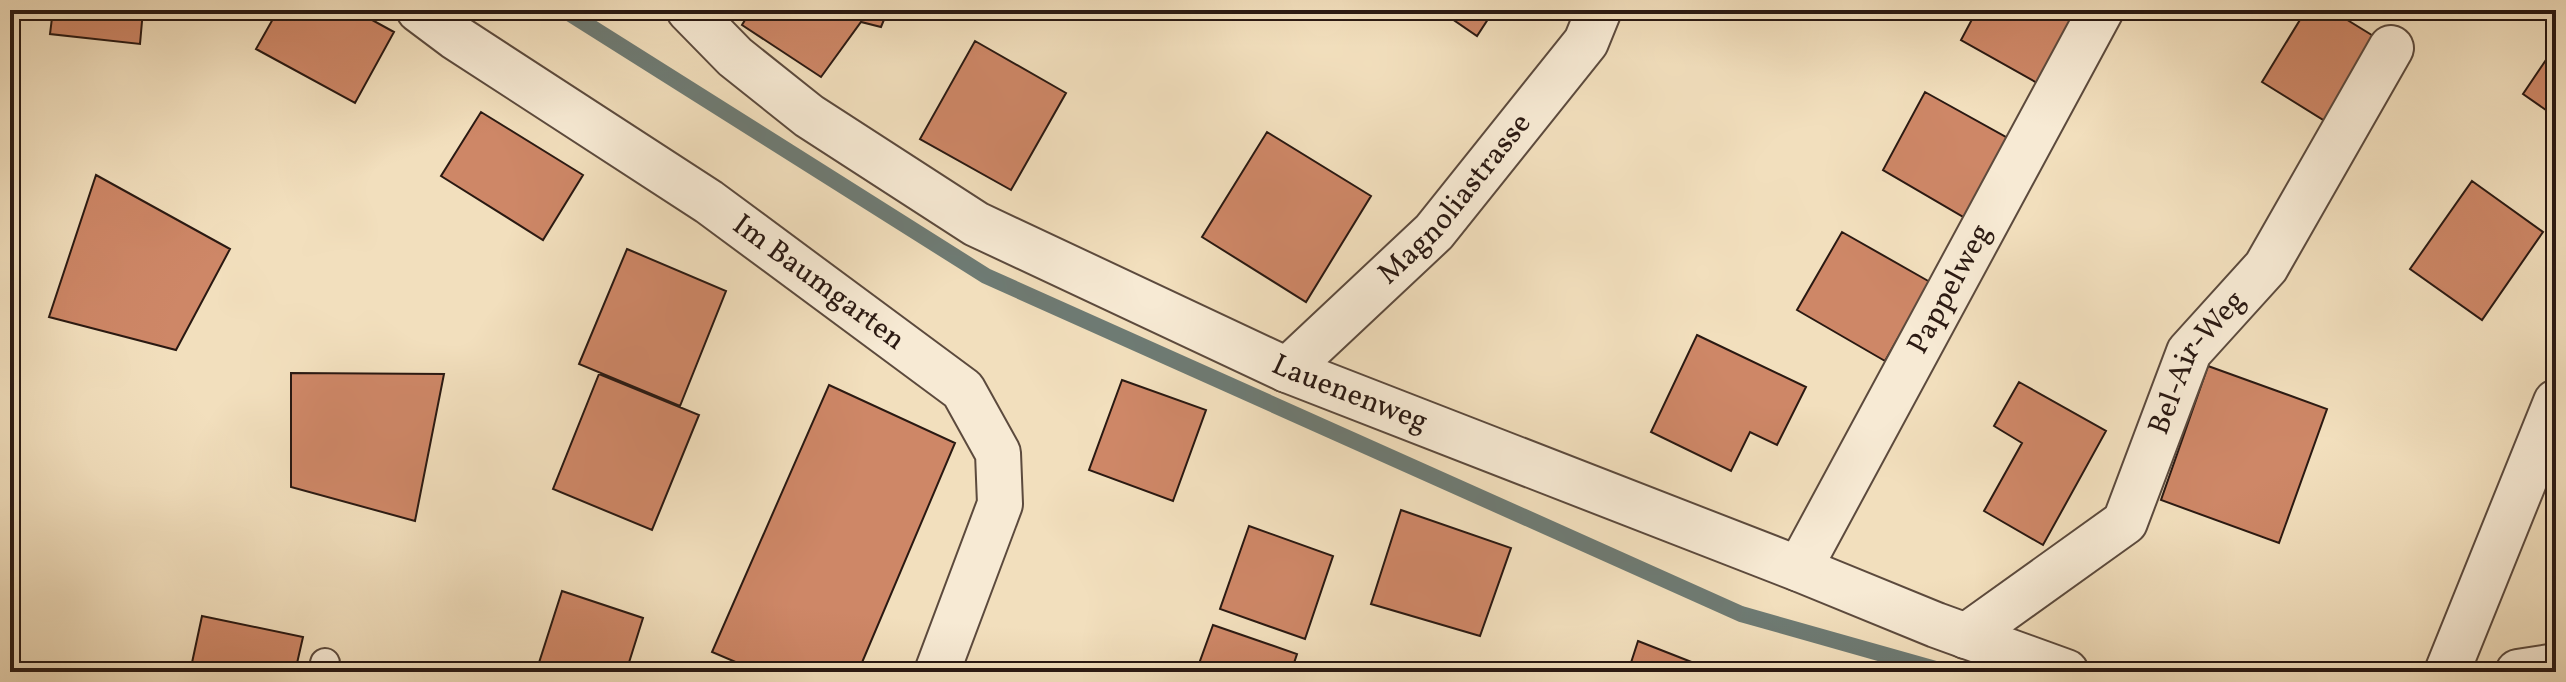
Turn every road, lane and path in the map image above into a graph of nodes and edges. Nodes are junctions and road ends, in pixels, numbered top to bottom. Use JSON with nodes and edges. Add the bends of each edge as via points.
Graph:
{"nodes":[{"id":1,"x":419,"y":10,"type":"edge"},
{"id":2,"x":689,"y":10,"type":"edge"},
{"id":3,"x":1599,"y":10,"type":"edge"},
{"id":4,"x":2101,"y":10,"type":"edge"},
{"id":5,"x":2391,"y":48,"type":"dead end"},
{"id":6,"x":1287,"y":370,"type":"junction"},
{"id":7,"x":2556,"y":402,"type":"edge"},
{"id":8,"x":1799,"y":569,"type":"junction"},
{"id":9,"x":1966,"y":636,"type":"junction"},
{"id":10,"x":937,"y":672,"type":"edge"},
{"id":11,"x":2066,"y":672,"type":"edge"},
{"id":12,"x":2447,"y":672,"type":"edge"}],
"edges":[{"from":1,"to":10,"type":"street","name":"Im Baumgarten","via":[[709,202],[963,390],[998,453],[1000,504]]},
{"from":2,"to":6,"type":"street","name":"Lauenenweg","via":[[735,57],[809,116],[976,224]]},
{"from":3,"to":6,"type":"street","name":"Magnoliastrasse","via":[[1586,42],[1434,232]]},
{"from":4,"to":8,"type":"street","name":"Pappelweg"},
{"from":5,"to":9,"type":"street","name":"Bel-Air-Weg","via":[[2266,267],[2189,352],[2125,522]]},
{"from":6,"to":8,"type":"street","name":"Lauenenweg"},
{"from":7,"to":12,"type":"street"},
{"from":8,"to":9,"type":"street","name":"Lauenenweg"},
{"from":9,"to":11,"type":"street","name":"Lauenenweg"}]}
